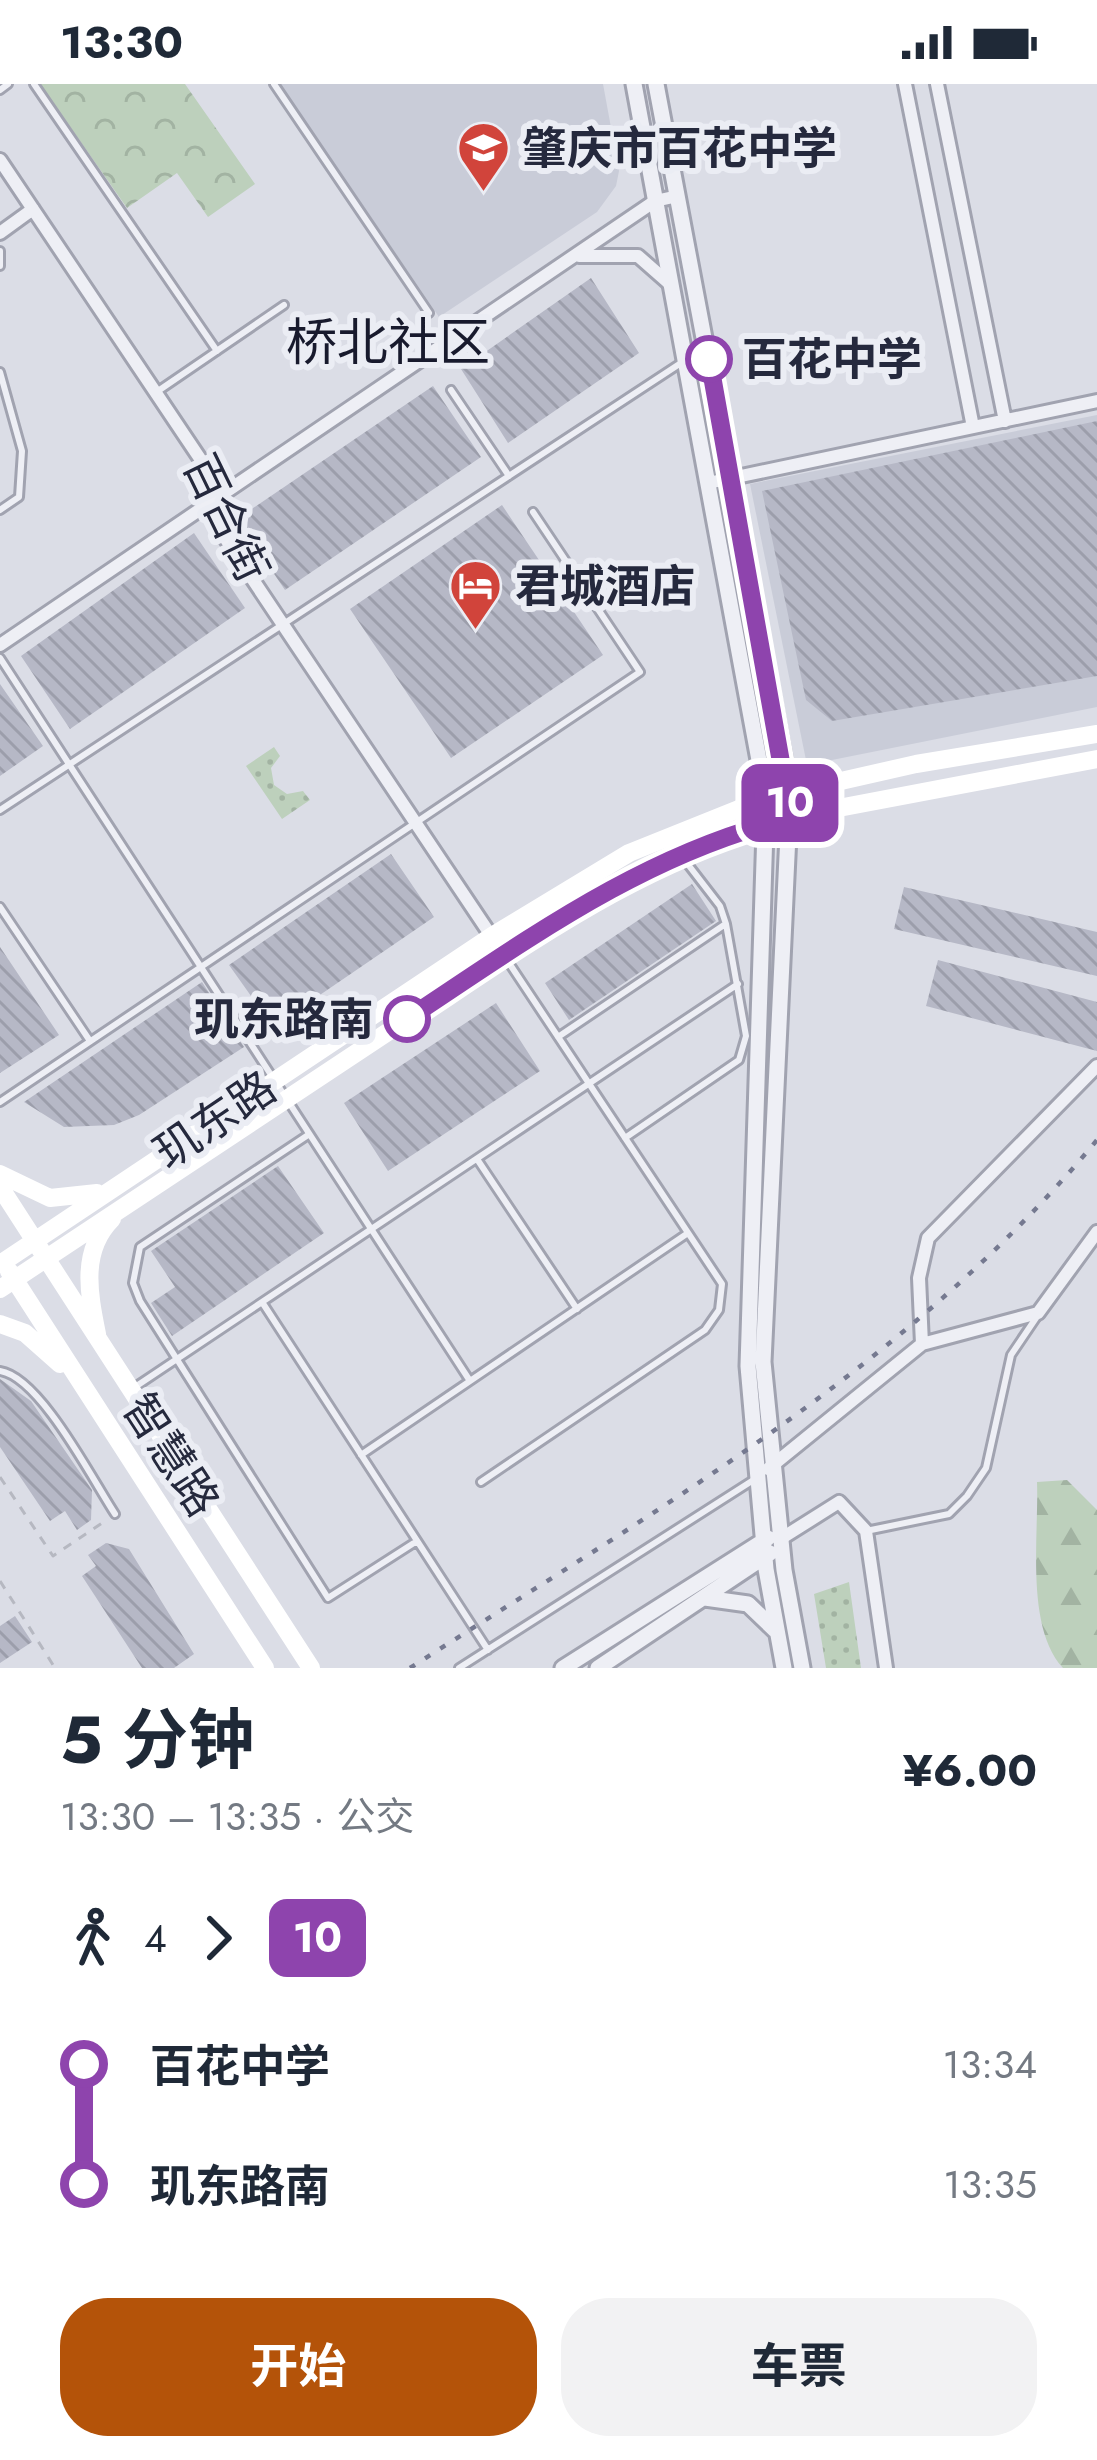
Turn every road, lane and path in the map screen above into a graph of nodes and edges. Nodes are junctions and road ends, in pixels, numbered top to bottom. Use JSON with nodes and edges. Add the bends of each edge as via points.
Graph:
{"nodes":[{"id":1,"x":8,"y":84,"type":"edge"},
{"id":2,"x":34,"y":84,"type":"edge"},
{"id":3,"x":274,"y":84,"type":"edge"},
{"id":4,"x":634,"y":84,"type":"edge"},
{"id":5,"x":656,"y":84,"type":"edge"},
{"id":6,"x":905,"y":84,"type":"edge"},
{"id":7,"x":937,"y":84,"type":"edge"},
{"id":8,"x":0,"y":90,"type":"edge"},
{"id":9,"x":0,"y":160,"type":"edge"},
{"id":10,"x":678,"y":196,"type":"junction"},
{"id":11,"x":655,"y":201,"type":"junction"},
{"id":12,"x":33,"y":209,"type":"junction"},
{"id":13,"x":0,"y":233,"type":"edge"},
{"id":14,"x":0,"y":251,"type":"edge"},
{"id":15,"x":572,"y":257,"type":"junction"},
{"id":16,"x":0,"y":266,"type":"edge"},
{"id":17,"x":671,"y":285,"type":"junction"},
{"id":18,"x":284,"y":305,"type":"dead end"},
{"id":19,"x":429,"y":313,"type":"dead end"},
{"id":20,"x":217,"y":350,"type":"junction"},
{"id":21,"x":685,"y":360,"type":"junction"},
{"id":22,"x":0,"y":373,"type":"edge"},
{"id":23,"x":451,"y":390,"type":"dead end"},
{"id":24,"x":156,"y":393,"type":"junction"},
{"id":25,"x":1097,"y":401,"type":"edge"},
{"id":26,"x":1005,"y":421,"type":"junction"},
{"id":27,"x":973,"y":428,"type":"junction"},
{"id":28,"x":509,"y":476,"type":"junction"},
{"id":29,"x":732,"y":478,"type":"junction"},
{"id":30,"x":708,"y":484,"type":"junction"},
{"id":31,"x":223,"y":493,"type":"junction"},
{"id":32,"x":0,"y":510,"type":"edge"},
{"id":33,"x":533,"y":512,"type":"dead end"},
{"id":34,"x":283,"y":624,"type":"junction"},
{"id":35,"x":0,"y":645,"type":"edge"},
{"id":36,"x":0,"y":658,"type":"edge"},
{"id":37,"x":1097,"y":734,"type":"edge"},
{"id":38,"x":1097,"y":759,"type":"edge"},
{"id":39,"x":69,"y":765,"type":"junction"},
{"id":40,"x":790,"y":793,"type":"junction"},
{"id":41,"x":766,"y":799,"type":"junction"},
{"id":42,"x":0,"y":810,"type":"edge"},
{"id":43,"x":791,"y":818,"type":"junction"},
{"id":44,"x":416,"y":823,"type":"junction"},
{"id":45,"x":769,"y":823,"type":"junction"},
{"id":46,"x":681,"y":855,"type":"junction"},
{"id":47,"x":0,"y":908,"type":"edge"},
{"id":48,"x":726,"y":924,"type":"junction"},
{"id":49,"x":492,"y":936,"type":"junction"},
{"id":50,"x":504,"y":955,"type":"junction"},
{"id":51,"x":201,"y":967,"type":"junction"},
{"id":52,"x":738,"y":984,"type":"junction"},
{"id":53,"x":558,"y":1037,"type":"junction"},
{"id":54,"x":91,"y":1041,"type":"junction"},
{"id":55,"x":1097,"y":1066,"type":"edge"},
{"id":56,"x":274,"y":1081,"type":"junction"},
{"id":57,"x":589,"y":1084,"type":"junction"},
{"id":58,"x":286,"y":1098,"type":"junction"},
{"id":59,"x":0,"y":1102,"type":"edge"},
{"id":60,"x":309,"y":1134,"type":"junction"},
{"id":61,"x":625,"y":1138,"type":"junction"},
{"id":62,"x":476,"y":1159,"type":"junction"},
{"id":63,"x":0,"y":1174,"type":"edge"},
{"id":64,"x":0,"y":1187,"type":"edge"},
{"id":65,"x":108,"y":1191,"type":"junction"},
{"id":66,"x":128,"y":1203,"type":"junction"},
{"id":67,"x":371,"y":1229,"type":"junction"},
{"id":68,"x":1097,"y":1232,"type":"edge"},
{"id":69,"x":688,"y":1233,"type":"junction"},
{"id":70,"x":34,"y":1240,"type":"junction"},
{"id":71,"x":44,"y":1257,"type":"junction"},
{"id":72,"x":1,"y":1261,"type":"edge"},
{"id":73,"x":7,"y":1284,"type":"edge"},
{"id":74,"x":262,"y":1302,"type":"junction"},
{"id":75,"x":577,"y":1309,"type":"junction"},
{"id":76,"x":1039,"y":1313,"type":"junction"},
{"id":77,"x":0,"y":1324,"type":"edge"},
{"id":78,"x":922,"y":1344,"type":"junction"},
{"id":79,"x":99,"y":1345,"type":"junction"},
{"id":80,"x":177,"y":1360,"type":"junction"},
{"id":81,"x":0,"y":1371,"type":"edge"},
{"id":82,"x":76,"y":1378,"type":"junction"},
{"id":83,"x":470,"y":1381,"type":"junction"},
{"id":84,"x":130,"y":1391,"type":"junction"},
{"id":85,"x":361,"y":1455,"type":"junction"},
{"id":86,"x":773,"y":1466,"type":"junction"},
{"id":87,"x":0,"y":1478,"type":"edge"},
{"id":88,"x":758,"y":1478,"type":"junction"},
{"id":89,"x":481,"y":1482,"type":"dead end"},
{"id":90,"x":115,"y":1514,"type":"joint"},
{"id":91,"x":866,"y":1531,"type":"junction"},
{"id":92,"x":764,"y":1538,"type":"junction"},
{"id":93,"x":782,"y":1538,"type":"junction"},
{"id":94,"x":417,"y":1541,"type":"junction"},
{"id":95,"x":766,"y":1560,"type":"junction"},
{"id":96,"x":0,"y":1581,"type":"edge"},
{"id":97,"x":705,"y":1598,"type":"junction"},
{"id":98,"x":777,"y":1632,"type":"junction"},
{"id":99,"x":488,"y":1650,"type":"junction"},
{"id":100,"x":56,"y":1668,"type":"edge"},
{"id":101,"x":265,"y":1668,"type":"edge"},
{"id":102,"x":311,"y":1668,"type":"edge"},
{"id":103,"x":459,"y":1668,"type":"edge"},
{"id":104,"x":563,"y":1668,"type":"edge"},
{"id":105,"x":598,"y":1668,"type":"edge"},
{"id":106,"x":784,"y":1668,"type":"edge"},
{"id":107,"x":802,"y":1668,"type":"edge"},
{"id":108,"x":886,"y":1668,"type":"edge"}],
"edges":[{"from":1,"to":8,"type":"lane"},
{"from":2,"to":20,"type":"lane"},
{"from":3,"to":19,"type":"lane"},
{"from":4,"to":11,"type":"street"},
{"from":5,"to":10,"type":"street"},
{"from":6,"to":27,"type":"street"},
{"from":7,"to":26,"type":"street"},
{"from":9,"to":12,"type":"street","name":"百合街"},
{"from":10,"to":11,"type":"street"},
{"from":10,"to":29,"type":"street"},
{"from":11,"to":15,"type":"street"},
{"from":11,"to":17,"type":"street"},
{"from":12,"to":13,"type":"street"},
{"from":12,"to":24,"type":"street","name":"百合街"},
{"from":14,"to":16,"type":"lane"},
{"from":15,"to":17,"type":"street","via":[[638,256]]},
{"from":15,"to":31,"type":"street"},
{"from":17,"to":21,"type":"street"},
{"from":18,"to":20,"type":"lane"},
{"from":20,"to":24,"type":"lane"},
{"from":21,"to":28,"type":"lane"},
{"from":21,"to":30,"type":"street"},
{"from":22,"to":32,"type":"lane","via":[[22,451],[19,497]]},
{"from":23,"to":28,"type":"lane"},
{"from":24,"to":31,"type":"street","name":"百合街"},
{"from":25,"to":26,"type":"street"},
{"from":26,"to":27,"type":"street"},
{"from":27,"to":29,"type":"street"},
{"from":28,"to":34,"type":"lane"},
{"from":29,"to":30,"type":"street"},
{"from":29,"to":40,"type":"street"},
{"from":30,"to":41,"type":"street"},
{"from":31,"to":34,"type":"street","name":"百合街","via":[[225,538]]},
{"from":31,"to":35,"type":"street"},
{"from":33,"to":44,"type":"lane","via":[[640,672]]},
{"from":34,"to":39,"type":"lane"},
{"from":34,"to":44,"type":"street","name":"百合街"},
{"from":36,"to":39,"type":"lane"},
{"from":37,"to":40,"type":"main road","name":"玑东路"},
{"from":38,"to":43,"type":"main road","name":"玑东路"},
{"from":39,"to":42,"type":"lane"},
{"from":39,"to":51,"type":"lane"},
{"from":40,"to":41,"type":"main road","name":"玑东路"},
{"from":40,"to":43,"type":"street"},
{"from":41,"to":45,"type":"street"},
{"from":41,"to":49,"type":"main road","name":"玑东路","via":[[629,853]]},
{"from":43,"to":45,"type":"main road","name":"玑东路"},
{"from":43,"to":86,"type":"street","via":[[764,1362]]},
{"from":44,"to":49,"type":"street","name":"百合街"},
{"from":44,"to":51,"type":"lane"},
{"from":45,"to":46,"type":"main road","name":"玑东路"},
{"from":45,"to":88,"type":"street","via":[[748,1366]]},
{"from":46,"to":48,"type":"lane"},
{"from":46,"to":50,"type":"main road","name":"玑东路","via":[[592,898]]},
{"from":47,"to":54,"type":"lane"},
{"from":48,"to":52,"type":"lane"},
{"from":48,"to":53,"type":"lane"},
{"from":49,"to":50,"type":"street","name":"百合街"},
{"from":49,"to":56,"type":"main road","name":"玑东路"},
{"from":50,"to":53,"type":"lane"},
{"from":50,"to":58,"type":"main road","name":"玑东路"},
{"from":51,"to":54,"type":"lane"},
{"from":51,"to":56,"type":"lane"},
{"from":52,"to":57,"type":"lane"},
{"from":52,"to":61,"type":"lane","via":[[746,1036],[740,1060]]},
{"from":53,"to":57,"type":"lane"},
{"from":54,"to":59,"type":"lane"},
{"from":55,"to":78,"type":"street","via":[[928,1238],[919,1278]]},
{"from":56,"to":58,"type":"lane"},
{"from":56,"to":65,"type":"main road","name":"玑东路"},
{"from":57,"to":61,"type":"lane"},
{"from":57,"to":62,"type":"lane"},
{"from":58,"to":60,"type":"lane"},
{"from":58,"to":66,"type":"main road","name":"玑东路"},
{"from":60,"to":67,"type":"lane"},
{"from":60,"to":80,"type":"lane","via":[[140,1247],[134,1283]]},
{"from":61,"to":69,"type":"lane"},
{"from":62,"to":67,"type":"lane"},
{"from":62,"to":75,"type":"lane"},
{"from":63,"to":65,"type":"main road","via":[[50,1198]]},
{"from":64,"to":70,"type":"main road","name":"智慧路"},
{"from":65,"to":70,"type":"main road","name":"玑东路"},
{"from":66,"to":71,"type":"main road","name":"玑东路"},
{"from":66,"to":79,"type":"main road","via":[[94,1246],[88,1280]]},
{"from":67,"to":74,"type":"lane"},
{"from":67,"to":83,"type":"lane"},
{"from":68,"to":76,"type":"street"},
{"from":69,"to":75,"type":"lane"},
{"from":69,"to":89,"type":"lane","via":[[722,1284],[719,1310],[705,1330]]},
{"from":70,"to":71,"type":"main road","name":"智慧路"},
{"from":70,"to":72,"type":"main road","name":"玑东路"},
{"from":71,"to":73,"type":"main road","name":"玑东路"},
{"from":71,"to":79,"type":"main road","name":"智慧路"},
{"from":72,"to":73,"type":"main road","name":"智慧路"},
{"from":73,"to":82,"type":"main road","name":"智慧路"},
{"from":74,"to":80,"type":"lane"},
{"from":74,"to":85,"type":"lane"},
{"from":75,"to":83,"type":"lane"},
{"from":76,"to":78,"type":"street"},
{"from":76,"to":91,"type":"lane","via":[[1011,1355],[986,1468],[967,1496],[949,1514]]},
{"from":77,"to":82,"type":"main road","via":[[25,1333]]},
{"from":78,"to":86,"type":"street"},
{"from":79,"to":84,"type":"main road","name":"智慧路"},
{"from":80,"to":84,"type":"lane"},
{"from":80,"to":94,"type":"lane","via":[[328,1598]]},
{"from":81,"to":90,"type":"lane","via":[[33,1389]]},
{"from":82,"to":101,"type":"main road","name":"智慧路"},
{"from":83,"to":85,"type":"lane"},
{"from":84,"to":102,"type":"main road","name":"智慧路"},
{"from":85,"to":94,"type":"lane"},
{"from":86,"to":88,"type":"street"},
{"from":86,"to":93,"type":"street"},
{"from":87,"to":90,"type":"path","via":[[53,1556]]},
{"from":88,"to":92,"type":"street"},
{"from":88,"to":99,"type":"lane"},
{"from":91,"to":93,"type":"street","via":[[838,1502]]},
{"from":91,"to":108,"type":"street"},
{"from":92,"to":93,"type":"street"},
{"from":92,"to":95,"type":"street"},
{"from":92,"to":104,"type":"street"},
{"from":93,"to":95,"type":"street"},
{"from":93,"to":107,"type":"street"},
{"from":94,"to":99,"type":"lane"},
{"from":95,"to":97,"type":"street"},
{"from":95,"to":98,"type":"street"},
{"from":96,"to":100,"type":"path"},
{"from":97,"to":98,"type":"street","via":[[748,1604]]},
{"from":97,"to":105,"type":"street"},
{"from":98,"to":106,"type":"street"},
{"from":99,"to":103,"type":"lane"}]}
